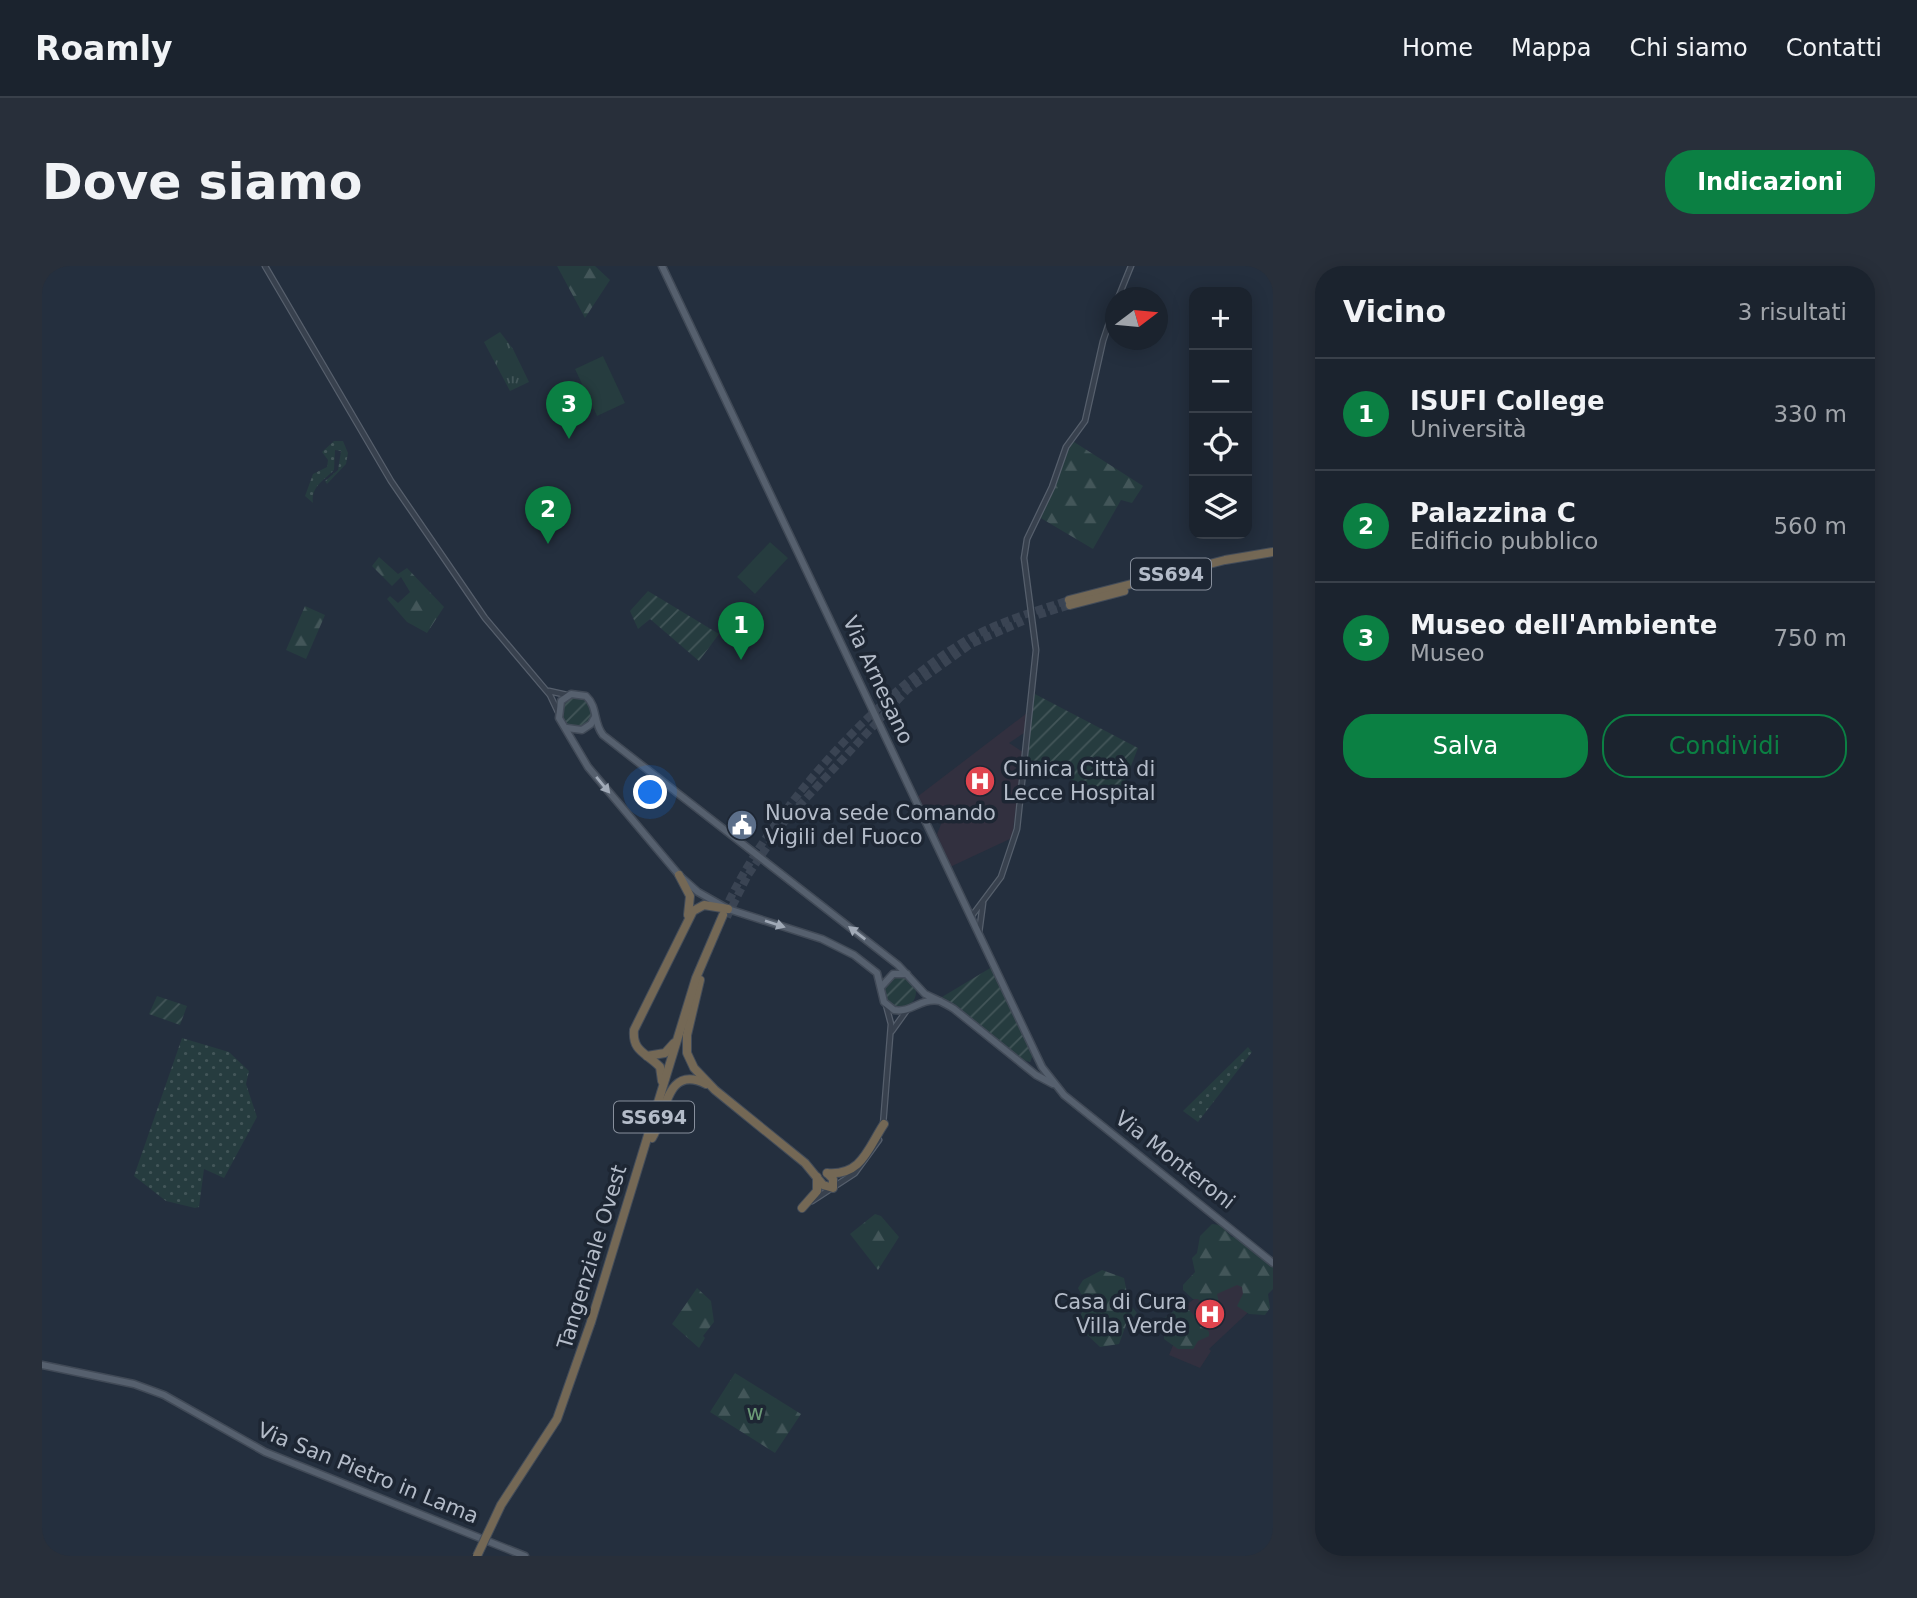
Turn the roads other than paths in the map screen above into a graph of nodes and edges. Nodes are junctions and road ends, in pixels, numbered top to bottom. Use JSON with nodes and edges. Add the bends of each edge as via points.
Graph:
{"nodes":[{"id":1,"x":265,"y":266,"type":"edge"},
{"id":2,"x":662,"y":266,"type":"edge"},
{"id":3,"x":1131,"y":266,"type":"edge"},
{"id":4,"x":1122,"y":287,"type":"edge"},
{"id":5,"x":1105,"y":335,"type":"edge"},
{"id":6,"x":1273,"y":554,"type":"edge"},
{"id":7,"x":1070,"y":603,"type":"tunnel mouth"},
{"id":8,"x":545,"y":688,"type":"junction"},
{"id":9,"x":571,"y":694,"type":"junction"},
{"id":10,"x":558,"y":712,"type":"junction"},
{"id":11,"x":595,"y":715,"type":"junction"},
{"id":12,"x":566,"y":727,"type":"junction"},
{"id":13,"x":679,"y":875,"type":"junction"},
{"id":14,"x":963,"y":902,"type":"junction"},
{"id":15,"x":984,"y":903,"type":"junction"},
{"id":16,"x":726,"y":914,"type":"junction"},
{"id":17,"x":970,"y":918,"type":"junction"},
{"id":18,"x":686,"y":921,"type":"junction"},
{"id":19,"x":980,"y":937,"type":"junction"},
{"id":20,"x":910,"y":976,"type":"junction"},
{"id":21,"x":700,"y":980,"type":"junction"},
{"id":22,"x":918,"y":986,"type":"junction"},
{"id":23,"x":881,"y":992,"type":"junction"},
{"id":24,"x":940,"y":1001,"type":"junction"},
{"id":25,"x":884,"y":1002,"type":"junction"},
{"id":26,"x":688,"y":1004,"type":"junction"},
{"id":27,"x":911,"y":1007,"type":"junction"},
{"id":28,"x":891,"y":1038,"type":"junction"},
{"id":29,"x":1035,"y":1055,"type":"junction"},
{"id":30,"x":647,"y":1056,"type":"junction"},
{"id":31,"x":1024,"y":1063,"type":"junction"},
{"id":32,"x":1042,"y":1068,"type":"junction"},
{"id":33,"x":1032,"y":1072,"type":"junction"},
{"id":34,"x":1054,"y":1085,"type":"junction"},
{"id":35,"x":716,"y":1090,"type":"junction"},
{"id":36,"x":884,"y":1124,"type":"junction"},
{"id":37,"x":650,"y":1135,"type":"junction"},
{"id":38,"x":805,"y":1163,"type":"junction"},
{"id":39,"x":828,"y":1174,"type":"junction"},
{"id":40,"x":816,"y":1175,"type":"junction"},
{"id":41,"x":834,"y":1188,"type":"junction"},
{"id":42,"x":802,"y":1208,"type":"joint"},
{"id":43,"x":1273,"y":1263,"type":"edge"},
{"id":44,"x":42,"y":1365,"type":"edge"},
{"id":45,"x":479,"y":1556,"type":"edge"},
{"id":46,"x":525,"y":1556,"type":"edge"}],
"edges":[{"from":1,"to":8,"type":"street","via":[[390,481],[485,618]]},
{"from":2,"to":14,"type":"main road","name":"Via Arnesano"},
{"from":3,"to":4,"type":"street"},
{"from":5,"to":15,"type":"street","via":[[1085,421],[1066,447],[1027,539],[1024,558],[1036,650],[1024,779],[1017,829],[1001,877]]},
{"from":6,"to":7,"type":"highway","number":"SS694"},
{"from":8,"to":9,"type":"street","via":[[557,695]]},
{"from":8,"to":10,"type":"street"},
{"from":9,"to":10,"type":"main road","via":[[561,701]]},
{"from":9,"to":11,"type":"main road","name":"Via Monteroni","via":[[590,699]]},
{"from":10,"to":12,"type":"main road"},
{"from":11,"to":12,"type":"main road","via":[[586,728]]},
{"from":20,"to":11,"type":"main road","name":"Via Monteroni","one_way":true,"via":[[603,735]]},
{"from":12,"to":13,"type":"main road","one_way":true,"via":[[588,767]]},
{"from":13,"to":16,"type":"main road"},
{"from":13,"to":18,"type":"highway","via":[[691,900]]},
{"from":14,"to":15,"type":"street","via":[[974,907]]},
{"from":14,"to":17,"type":"main road","name":"Via Arnesano"},
{"from":15,"to":17,"type":"street"},
{"from":15,"to":19,"type":"street"},
{"from":16,"to":18,"type":"highway","via":[[705,905]]},
{"from":16,"to":21,"type":"highway","name":"Tangenziale Ovest","number":"SS694"},
{"from":16,"to":23,"type":"main road","one_way":true,"via":[[822,939],[846,950],[873,968]]},
{"from":16,"to":26,"type":"highway","name":"Tangenziale Ovest","number":"SS694"},
{"from":17,"to":19,"type":"main road","name":"Via Arnesano"},
{"from":18,"to":30,"type":"highway","via":[[634,1030],[637,1050]]},
{"from":19,"to":29,"type":"main road","name":"Via Arnesano"},
{"from":20,"to":22,"type":"main road","name":"Via Monteroni"},
{"from":20,"to":23,"type":"main road","via":[[893,974]]},
{"from":21,"to":35,"type":"highway","via":[[686,1046],[694,1068]]},
{"from":21,"to":37,"type":"highway","name":"Tangenziale Ovest","number":"SS694"},
{"from":22,"to":24,"type":"main road","name":"Via Monteroni"},
{"from":22,"to":27,"type":"main road","via":[[919,995]]},
{"from":23,"to":25,"type":"main road"},
{"from":24,"to":27,"type":"main road","via":[[925,1000]]},
{"from":24,"to":31,"type":"main road","name":"Via Monteroni"},
{"from":25,"to":27,"type":"main road","via":[[894,1010]]},
{"from":25,"to":28,"type":"street","via":[[891,1019]]},
{"from":26,"to":30,"type":"highway","via":[[672,1047],[661,1055]]},
{"from":26,"to":37,"type":"highway","name":"Tangenziale Ovest","number":"SS694"},
{"from":27,"to":28,"type":"street","via":[[897,1020]]},
{"from":28,"to":36,"type":"street"},
{"from":29,"to":31,"type":"main road","via":[[1031,1063]]},
{"from":29,"to":32,"type":"main road","name":"Via Monteroni"},
{"from":30,"to":37,"type":"highway","via":[[660,1067],[662,1078]]},
{"from":31,"to":32,"type":"main road","name":"Via Monteroni"},
{"from":31,"to":33,"type":"main road","name":"Via Monteroni"},
{"from":32,"to":33,"type":"main road"},
{"from":32,"to":34,"type":"main road","name":"Via Monteroni"},
{"from":33,"to":34,"type":"main road","name":"Via Monteroni"},
{"from":34,"to":43,"type":"main road","name":"Via Monteroni"},
{"from":35,"to":37,"type":"highway","via":[[692,1079],[675,1086]]},
{"from":35,"to":38,"type":"highway"},
{"from":36,"to":39,"type":"highway","via":[[861,1163]]},
{"from":36,"to":41,"type":"street","via":[[864,1164]]},
{"from":37,"to":45,"type":"highway","name":"Tangenziale Ovest","number":"SS694","bridge":true,"via":[[565,1414]]},
{"from":38,"to":39,"type":"highway"},
{"from":38,"to":40,"type":"highway"},
{"from":39,"to":41,"type":"highway"},
{"from":40,"to":41,"type":"highway"},
{"from":40,"to":42,"type":"highway","via":[[817,1191]]},
{"from":41,"to":42,"type":"street"},
{"from":44,"to":46,"type":"main road","name":"Via San Pietro in Lama","via":[[134,1384],[164,1395],[265,1452]]}]}
